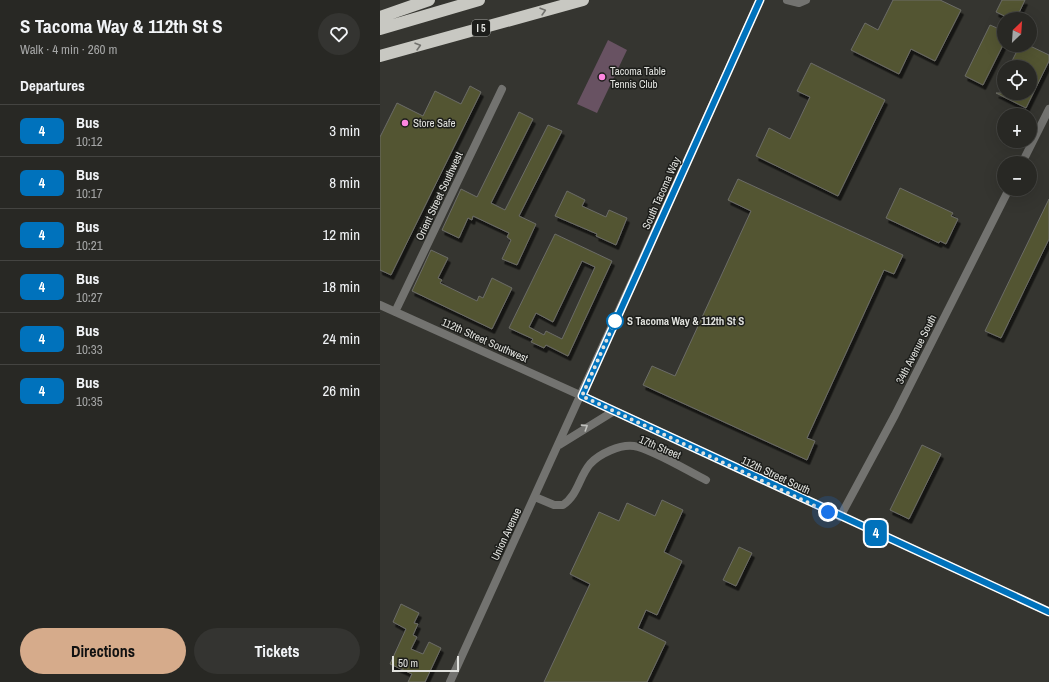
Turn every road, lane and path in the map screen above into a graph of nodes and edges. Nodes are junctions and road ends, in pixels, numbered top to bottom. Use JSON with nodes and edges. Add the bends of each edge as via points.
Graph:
{"nodes":[{"id":1,"x":430,"y":0,"type":"edge"},
{"id":2,"x":480,"y":0,"type":"edge"},
{"id":3,"x":582,"y":0,"type":"edge"},
{"id":4,"x":760,"y":0,"type":"edge"},
{"id":5,"x":787,"y":0,"type":"edge"},
{"id":6,"x":806,"y":0,"type":"edge"},
{"id":7,"x":380,"y":17,"type":"edge"},
{"id":8,"x":380,"y":29,"type":"edge"},
{"id":9,"x":380,"y":56,"type":"edge"},
{"id":10,"x":502,"y":89,"type":"dead end"},
{"id":11,"x":1049,"y":109,"type":"edge"},
{"id":12,"x":1026,"y":156,"type":"edge"},
{"id":13,"x":1005,"y":196,"type":"edge"},
{"id":14,"x":380,"y":305,"type":"edge"},
{"id":15,"x":395,"y":312,"type":"junction"},
{"id":16,"x":582,"y":396,"type":"junction"},
{"id":17,"x":614,"y":411,"type":"junction"},
{"id":18,"x":558,"y":445,"type":"junction"},
{"id":19,"x":706,"y":480,"type":"dead end"},
{"id":20,"x":535,"y":497,"type":"junction"},
{"id":21,"x":840,"y":517,"type":"junction"},
{"id":22,"x":1049,"y":612,"type":"edge"},
{"id":23,"x":450,"y":682,"type":"edge"}],
"edges":[{"from":1,"to":7,"type":"highway"},
{"from":2,"to":8,"type":"highway"},
{"from":9,"to":3,"type":"highway","number":"I 5","one_way":true},
{"from":4,"to":16,"type":"street","name":"South Tacoma Way"},
{"from":5,"to":6,"type":"street","via":[[799,3]]},
{"from":10,"to":15,"type":"street","name":"Orient Street Southwest"},
{"from":11,"to":12,"type":"street"},
{"from":13,"to":21,"type":"street","name":"34th Avenue South","via":[[895,415]]},
{"from":14,"to":15,"type":"street","name":"112th Street Southwest"},
{"from":15,"to":16,"type":"street","name":"112th Street Southwest"},
{"from":16,"to":17,"type":"street","name":"112th Street South"},
{"from":16,"to":18,"type":"street","name":"Union Avenue"},
{"from":18,"to":17,"type":"street","one_way":true},
{"from":17,"to":21,"type":"street","name":"112th Street South"},
{"from":18,"to":20,"type":"street","name":"Union Avenue"},
{"from":19,"to":20,"type":"street","name":"17th Street","via":[[643,449],[628,446],[606,452],[594,461],[574,494],[563,505],[554,506]]},
{"from":20,"to":23,"type":"street","name":"Union Avenue"},
{"from":21,"to":22,"type":"street","name":"112th Street South"}]}
